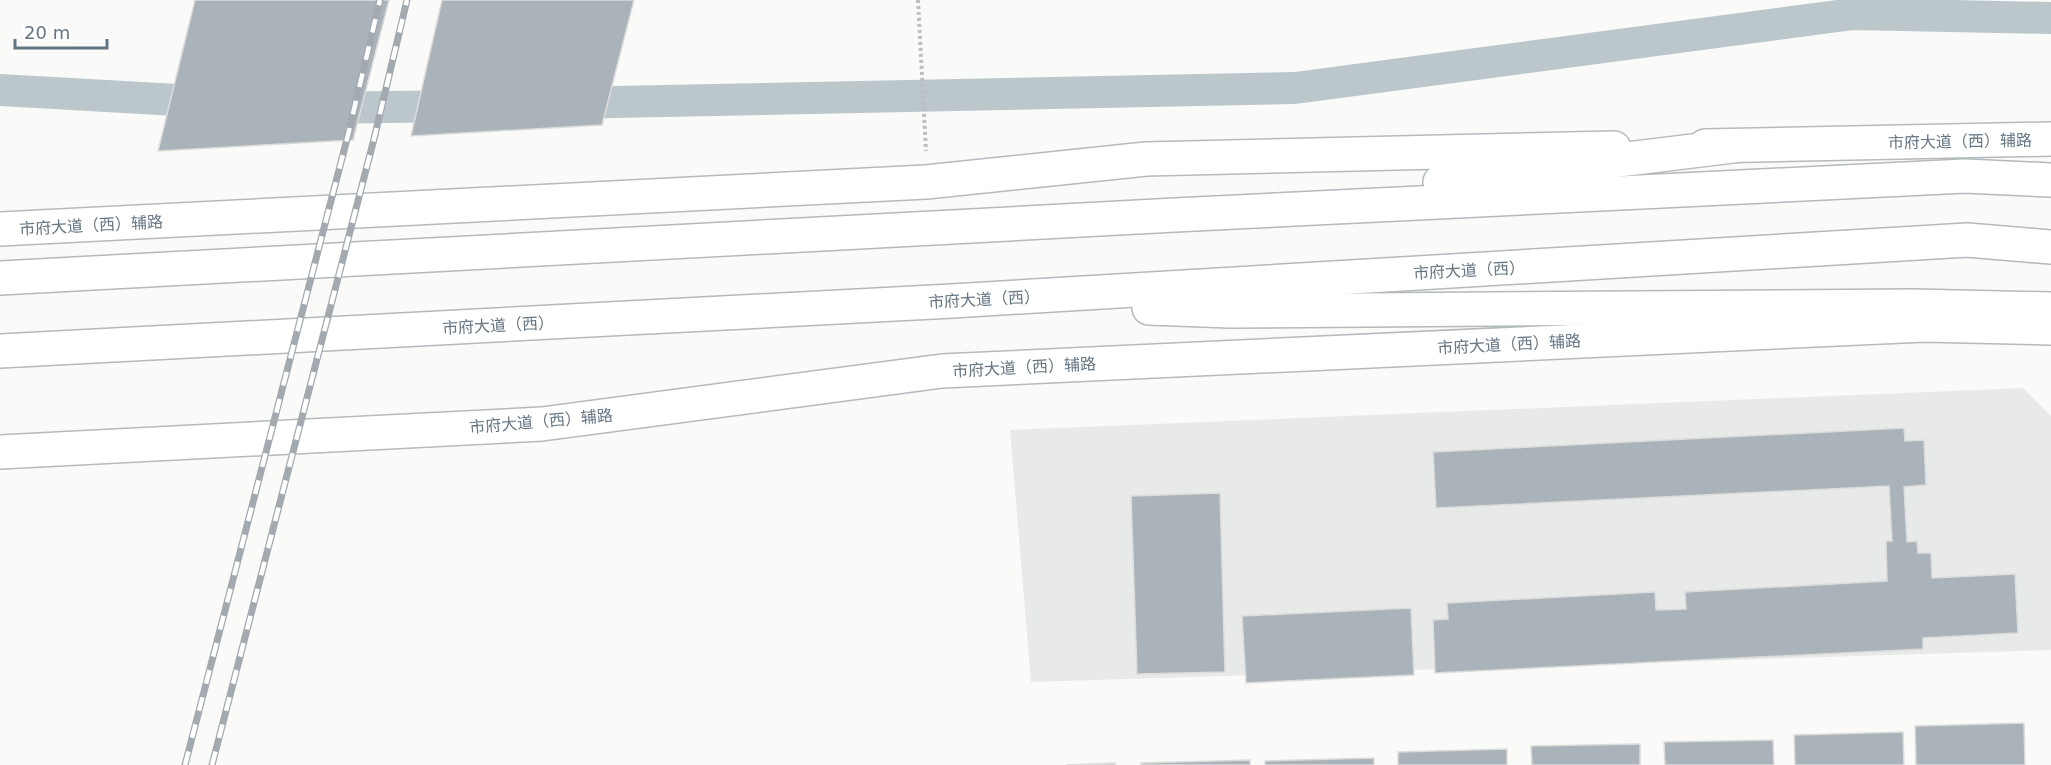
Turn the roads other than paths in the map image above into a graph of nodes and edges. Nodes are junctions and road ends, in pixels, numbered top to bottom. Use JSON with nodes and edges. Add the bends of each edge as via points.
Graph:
{"nodes":[{"id":1,"x":2051,"y":139,"type":"edge"},
{"id":2,"x":1733,"y":146,"type":"junction"},
{"id":3,"x":2051,"y":180,"type":"edge"},
{"id":4,"x":1175,"y":215,"type":"junction"},
{"id":5,"x":0,"y":230,"type":"edge"},
{"id":6,"x":2051,"y":247,"type":"edge"},
{"id":7,"x":0,"y":278,"type":"edge"},
{"id":8,"x":952,"y":301,"type":"junction"},
{"id":9,"x":2051,"y":309,"type":"edge"},
{"id":10,"x":2051,"y":328,"type":"edge"},
{"id":11,"x":0,"y":351,"type":"edge"},
{"id":12,"x":0,"y":452,"type":"edge"}],
"edges":[{"from":1,"to":2,"type":"main road","name":"市府大道（西）辅路"},
{"from":2,"to":4,"type":"main road"},
{"from":2,"to":5,"type":"main road","name":"市府大道（西）辅路","via":[[1146,159],[915,183]]},
{"from":3,"to":4,"type":"main road","via":[[1965,176]]},
{"from":4,"to":7,"type":"main road"},
{"from":6,"to":8,"type":"main road","name":"市府大道（西）","via":[[1967,240]]},
{"from":8,"to":9,"type":"main road","via":[[1230,311],[1901,306]]},
{"from":8,"to":11,"type":"main road","name":"市府大道（西）"},
{"from":10,"to":12,"type":"main road","name":"市府大道（西）辅路","via":[[1912,326],[942,371],[542,424]]}]}
